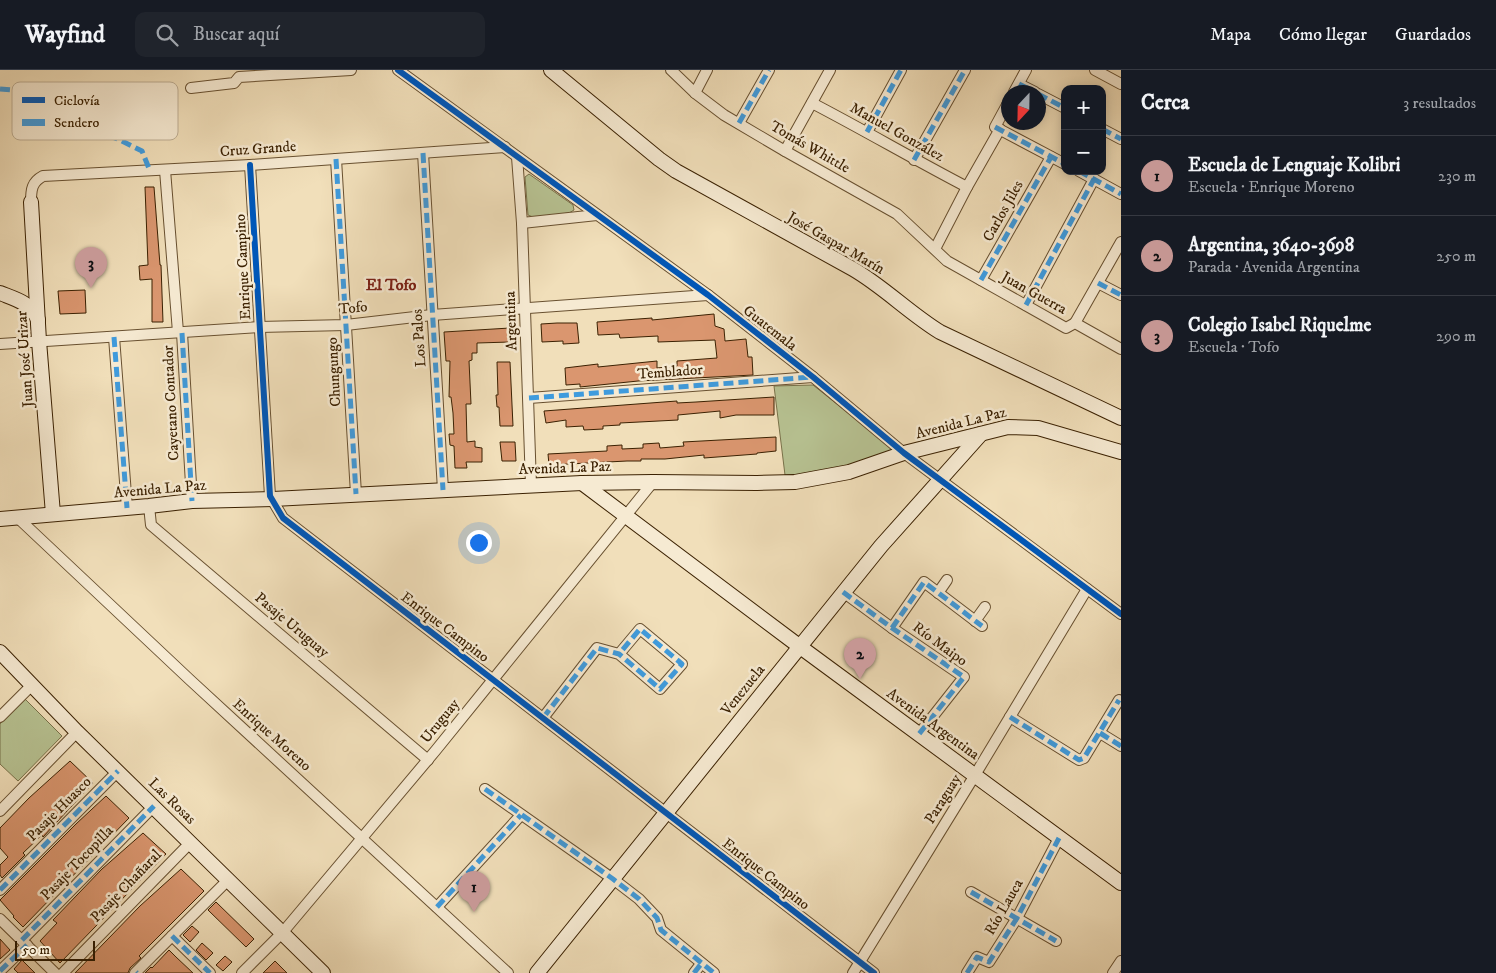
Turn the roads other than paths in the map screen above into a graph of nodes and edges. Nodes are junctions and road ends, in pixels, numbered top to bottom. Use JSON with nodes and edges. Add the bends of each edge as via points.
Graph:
{"nodes":[{"id":1,"x":351,"y":70,"type":"edge"},
{"id":2,"x":398,"y":70,"type":"edge"},
{"id":3,"x":551,"y":70,"type":"edge"},
{"id":4,"x":670,"y":70,"type":"edge"},
{"id":5,"x":707,"y":70,"type":"edge"},
{"id":6,"x":769,"y":70,"type":"edge"},
{"id":7,"x":830,"y":70,"type":"edge"},
{"id":8,"x":901,"y":70,"type":"edge"},
{"id":9,"x":964,"y":70,"type":"edge"},
{"id":10,"x":1026,"y":70,"type":"edge"},
{"id":11,"x":1096,"y":70,"type":"edge"},
{"id":12,"x":1121,"y":84,"type":"edge"},
{"id":13,"x":1018,"y":85,"type":"edge"},
{"id":14,"x":191,"y":88,"type":"dead end"},
{"id":15,"x":695,"y":92,"type":"junction"},
{"id":16,"x":1046,"y":98,"type":"edge"},
{"id":17,"x":812,"y":103,"type":"junction"},
{"id":18,"x":1061,"y":106,"type":"edge"},
{"id":19,"x":1001,"y":120,"type":"edge"},
{"id":20,"x":739,"y":124,"type":"junction"},
{"id":21,"x":998,"y":128,"type":"junction"},
{"id":22,"x":1104,"y":130,"type":"edge"},
{"id":23,"x":867,"y":132,"type":"junction"},
{"id":24,"x":1121,"y":139,"type":"edge"},
{"id":25,"x":505,"y":148,"type":"junction"},
{"id":26,"x":785,"y":151,"type":"junction"},
{"id":27,"x":423,"y":153,"type":"junction"},
{"id":28,"x":517,"y":157,"type":"junction"},
{"id":29,"x":1051,"y":157,"type":"junction"},
{"id":30,"x":336,"y":159,"type":"junction"},
{"id":31,"x":914,"y":160,"type":"junction"},
{"id":32,"x":1061,"y":162,"type":"edge"},
{"id":33,"x":250,"y":165,"type":"junction"},
{"id":34,"x":165,"y":170,"type":"junction"},
{"id":35,"x":1086,"y":175,"type":"edge"},
{"id":36,"x":1094,"y":179,"type":"junction"},
{"id":37,"x":967,"y":188,"type":"junction"},
{"id":38,"x":1121,"y":194,"type":"edge"},
{"id":39,"x":31,"y":202,"type":"joint"},
{"id":40,"x":597,"y":215,"type":"junction"},
{"id":41,"x":522,"y":223,"type":"junction"},
{"id":42,"x":1121,"y":242,"type":"edge"},
{"id":43,"x":935,"y":249,"type":"junction"},
{"id":44,"x":981,"y":280,"type":"junction"},
{"id":45,"x":1098,"y":283,"type":"junction"},
{"id":46,"x":0,"y":293,"type":"edge"},
{"id":47,"x":708,"y":295,"type":"junction"},
{"id":48,"x":1121,"y":295,"type":"edge"},
{"id":49,"x":1026,"y":305,"type":"junction"},
{"id":50,"x":526,"y":309,"type":"junction"},
{"id":51,"x":432,"y":315,"type":"junction"},
{"id":52,"x":39,"y":322,"type":"junction"},
{"id":53,"x":1075,"y":324,"type":"junction"},
{"id":54,"x":346,"y":325,"type":"junction"},
{"id":55,"x":259,"y":327,"type":"junction"},
{"id":56,"x":180,"y":333,"type":"junction"},
{"id":57,"x":114,"y":337,"type":"junction"},
{"id":58,"x":39,"y":340,"type":"junction"},
{"id":59,"x":0,"y":344,"type":"edge"},
{"id":60,"x":1121,"y":349,"type":"edge"},
{"id":61,"x":813,"y":376,"type":"junction"},
{"id":62,"x":529,"y":398,"type":"junction"},
{"id":63,"x":1121,"y":418,"type":"edge"},
{"id":64,"x":982,"y":434,"type":"junction"},
{"id":65,"x":1121,"y":452,"type":"edge"},
{"id":66,"x":904,"y":453,"type":"junction"},
{"id":67,"x":939,"y":480,"type":"junction"},
{"id":68,"x":653,"y":482,"type":"junction"},
{"id":69,"x":582,"y":483,"type":"junction"},
{"id":70,"x":531,"y":485,"type":"junction"},
{"id":71,"x":443,"y":490,"type":"junction"},
{"id":72,"x":356,"y":494,"type":"junction"},
{"id":73,"x":273,"y":499,"type":"junction"},
{"id":74,"x":192,"y":501,"type":"junction"},
{"id":75,"x":149,"y":506,"type":"junction"},
{"id":76,"x":127,"y":508,"type":"junction"},
{"id":77,"x":53,"y":514,"type":"junction"},
{"id":78,"x":626,"y":515,"type":"junction"},
{"id":79,"x":18,"y":518,"type":"junction"},
{"id":80,"x":0,"y":519,"type":"edge"},
{"id":81,"x":947,"y":580,"type":"dead end"},
{"id":82,"x":1087,"y":589,"type":"junction"},
{"id":83,"x":844,"y":592,"type":"junction"},
{"id":84,"x":938,"y":593,"type":"junction"},
{"id":85,"x":985,"y":608,"type":"dead end"},
{"id":86,"x":1121,"y":614,"type":"edge"},
{"id":87,"x":892,"y":628,"type":"junction"},
{"id":88,"x":799,"y":646,"type":"junction"},
{"id":89,"x":0,"y":652,"type":"edge"},
{"id":90,"x":619,"y":654,"type":"junction"},
{"id":91,"x":492,"y":679,"type":"junction"},
{"id":92,"x":32,"y":685,"type":"junction"},
{"id":93,"x":1118,"y":700,"type":"dead end"},
{"id":94,"x":1010,"y":716,"type":"junction"},
{"id":95,"x":0,"y":718,"type":"edge"},
{"id":96,"x":543,"y":718,"type":"junction"},
{"id":97,"x":77,"y":732,"type":"junction"},
{"id":98,"x":1100,"y":733,"type":"junction"},
{"id":99,"x":919,"y":734,"type":"junction"},
{"id":100,"x":1121,"y":746,"type":"edge"},
{"id":101,"x":428,"y":760,"type":"junction"},
{"id":102,"x":118,"y":771,"type":"junction"},
{"id":103,"x":975,"y":775,"type":"junction"},
{"id":104,"x":485,"y":789,"type":"dead end"},
{"id":105,"x":154,"y":806,"type":"junction"},
{"id":106,"x":0,"y":811,"type":"edge"},
{"id":107,"x":665,"y":812,"type":"junction"},
{"id":108,"x":521,"y":815,"type":"junction"},
{"id":109,"x":362,"y":837,"type":"junction"},
{"id":110,"x":1059,"y":838,"type":"junction"},
{"id":111,"x":191,"y":842,"type":"junction"},
{"id":112,"x":229,"y":879,"type":"junction"},
{"id":113,"x":612,"y":879,"type":"junction"},
{"id":114,"x":1121,"y":884,"type":"edge"},
{"id":115,"x":0,"y":890,"type":"edge"},
{"id":116,"x":971,"y":892,"type":"dead end"},
{"id":117,"x":437,"y":907,"type":"junction"},
{"id":118,"x":1017,"y":918,"type":"junction"},
{"id":119,"x":0,"y":919,"type":"edge"},
{"id":120,"x":283,"y":932,"type":"junction"},
{"id":121,"x":172,"y":936,"type":"junction"},
{"id":122,"x":1056,"y":941,"type":"dead end"},
{"id":123,"x":24,"y":943,"type":"junction"},
{"id":124,"x":1121,"y":960,"type":"edge"},
{"id":125,"x":860,"y":962,"type":"junction"},
{"id":126,"x":701,"y":964,"type":"junction"},
{"id":127,"x":0,"y":971,"type":"edge"},
{"id":128,"x":55,"y":973,"type":"edge"},
{"id":129,"x":63,"y":973,"type":"edge"},
{"id":130,"x":136,"y":973,"type":"edge"},
{"id":131,"x":210,"y":973,"type":"edge"},
{"id":132,"x":242,"y":973,"type":"edge"},
{"id":133,"x":323,"y":973,"type":"edge"},
{"id":134,"x":508,"y":973,"type":"edge"},
{"id":135,"x":537,"y":973,"type":"edge"},
{"id":136,"x":694,"y":973,"type":"edge"},
{"id":137,"x":714,"y":973,"type":"edge"},
{"id":138,"x":853,"y":973,"type":"edge"},
{"id":139,"x":874,"y":973,"type":"edge"},
{"id":140,"x":967,"y":973,"type":"edge"},
{"id":141,"x":1114,"y":973,"type":"edge"}],
"edges":[{"from":1,"to":14,"type":"street","via":[[239,77],[234,83]]},
{"from":2,"to":25,"type":"street","name":"Guatemala"},
{"from":3,"to":63,"type":"street","name":"José Gaspar Marín","via":[[676,171],[853,269],[940,332]]},
{"from":4,"to":15,"type":"street","name":"Tomás Whittle"},
{"from":5,"to":15,"type":"street"},
{"from":6,"to":20,"type":"street"},
{"from":7,"to":17,"type":"street"},
{"from":8,"to":23,"type":"street"},
{"from":9,"to":31,"type":"street"},
{"from":10,"to":13,"type":"street"},
{"from":11,"to":12,"type":"street"},
{"from":15,"to":20,"type":"street","name":"Tomás Whittle"},
{"from":16,"to":18,"type":"street"},
{"from":17,"to":23,"type":"street","name":"Manuel González"},
{"from":17,"to":26,"type":"street"},
{"from":19,"to":21,"type":"street"},
{"from":20,"to":26,"type":"street","name":"Tomás Whittle"},
{"from":21,"to":29,"type":"street"},
{"from":21,"to":37,"type":"street"},
{"from":22,"to":24,"type":"street"},
{"from":23,"to":31,"type":"street","name":"Manuel González"},
{"from":25,"to":27,"type":"street","name":"Cruz Grande"},
{"from":25,"to":28,"type":"street","name":"Guatemala"},
{"from":26,"to":43,"type":"street","name":"Tomás Whittle","via":[[897,214]]},
{"from":27,"to":30,"type":"street","name":"Cruz Grande"},
{"from":27,"to":51,"type":"street","name":"Los Palos"},
{"from":28,"to":40,"type":"street","name":"Guatemala"},
{"from":28,"to":41,"type":"street","name":"Argentina"},
{"from":29,"to":32,"type":"street"},
{"from":29,"to":44,"type":"street","name":"Carlos Jiles"},
{"from":30,"to":33,"type":"street","name":"Cruz Grande"},
{"from":30,"to":54,"type":"street","name":"Chungungo"},
{"from":31,"to":37,"type":"street","name":"Manuel González"},
{"from":33,"to":34,"type":"street","name":"Cruz Grande"},
{"from":33,"to":55,"type":"street","name":"Enrique Campino"},
{"from":34,"to":39,"type":"street","name":"Cruz Grande","via":[[43,176],[32,186]]},
{"from":34,"to":56,"type":"street","name":"Cayetano Contador"},
{"from":35,"to":36,"type":"street"},
{"from":36,"to":38,"type":"street"},
{"from":36,"to":49,"type":"street"},
{"from":37,"to":43,"type":"street"},
{"from":39,"to":52,"type":"street","name":"Juan José Urizar"},
{"from":40,"to":41,"type":"street"},
{"from":40,"to":47,"type":"street","name":"Guatemala"},
{"from":41,"to":50,"type":"street","name":"Argentina"},
{"from":42,"to":45,"type":"street"},
{"from":43,"to":44,"type":"street","name":"Juan Guerra","via":[[947,261]]},
{"from":44,"to":49,"type":"street","name":"Juan Guerra"},
{"from":45,"to":48,"type":"street"},
{"from":45,"to":53,"type":"street"},
{"from":46,"to":52,"type":"street","via":[[28,306]]},
{"from":47,"to":50,"type":"street","name":"Tofo"},
{"from":47,"to":61,"type":"street","name":"Guatemala"},
{"from":49,"to":53,"type":"street","name":"Juan Guerra","via":[[1066,328]]},
{"from":50,"to":51,"type":"street","name":"Tofo"},
{"from":50,"to":62,"type":"street","name":"Argentina"},
{"from":51,"to":54,"type":"street","name":"Tofo"},
{"from":51,"to":71,"type":"street","name":"Los Palos"},
{"from":52,"to":58,"type":"street","name":"Juan José Urizar"},
{"from":53,"to":60,"type":"street","name":"Juan Guerra"},
{"from":54,"to":55,"type":"street","name":"Tofo"},
{"from":54,"to":72,"type":"street","name":"Chungungo"},
{"from":55,"to":56,"type":"street","name":"Tofo"},
{"from":55,"to":73,"type":"street","name":"Enrique Campino","via":[[270,496]]},
{"from":56,"to":57,"type":"street","name":"Tofo"},
{"from":56,"to":74,"type":"street","name":"Cayetano Contador"},
{"from":57,"to":58,"type":"street","name":"Tofo"},
{"from":57,"to":76,"type":"street"},
{"from":58,"to":59,"type":"street","name":"Tofo"},
{"from":58,"to":77,"type":"street","name":"Juan José Urizar"},
{"from":61,"to":62,"type":"street","name":"Temblador"},
{"from":61,"to":66,"type":"street","name":"Guatemala"},
{"from":62,"to":70,"type":"street","name":"Argentina"},
{"from":64,"to":65,"type":"street","name":"Avenida La Paz","via":[[1008,427],[1028,427]]},
{"from":64,"to":66,"type":"street","name":"Avenida La Paz"},
{"from":64,"to":67,"type":"street","name":"Venezuela"},
{"from":66,"to":67,"type":"street","name":"Guatemala"},
{"from":66,"to":68,"type":"street","name":"Avenida La Paz","via":[[849,472],[795,482]]},
{"from":67,"to":82,"type":"street","name":"Guatemala"},
{"from":67,"to":83,"type":"street","name":"Venezuela"},
{"from":68,"to":69,"type":"street","name":"Avenida La Paz"},
{"from":68,"to":78,"type":"street","name":"Uruguay"},
{"from":69,"to":70,"type":"street","name":"Avenida La Paz"},
{"from":69,"to":78,"type":"street","name":"Avenida Argentina"},
{"from":70,"to":71,"type":"street","name":"Avenida La Paz"},
{"from":71,"to":72,"type":"street","name":"Avenida La Paz"},
{"from":72,"to":73,"type":"street","name":"Avenida La Paz"},
{"from":73,"to":74,"type":"street","name":"Avenida La Paz"},
{"from":73,"to":91,"type":"street","name":"Enrique Campino","via":[[289,524]]},
{"from":74,"to":75,"type":"street","name":"Avenida La Paz"},
{"from":75,"to":76,"type":"street","name":"Avenida La Paz"},
{"from":75,"to":101,"type":"street","name":"Pasaje Uruguay","via":[[151,525]]},
{"from":76,"to":77,"type":"street","name":"Avenida La Paz"},
{"from":77,"to":79,"type":"street","name":"Avenida La Paz"},
{"from":78,"to":88,"type":"street","name":"Avenida Argentina"},
{"from":78,"to":91,"type":"street","name":"Uruguay"},
{"from":79,"to":80,"type":"street","name":"Avenida La Paz"},
{"from":79,"to":109,"type":"street","name":"Enrique Moreno"},
{"from":81,"to":84,"type":"street"},
{"from":82,"to":86,"type":"street","name":"Guatemala"},
{"from":82,"to":94,"type":"street","name":"Paraguay"},
{"from":83,"to":87,"type":"street","name":"Río Maipo"},
{"from":83,"to":88,"type":"street","name":"Venezuela"},
{"from":84,"to":85,"type":"street","name":"Río Maipo","via":[[979,624]]},
{"from":84,"to":87,"type":"street","name":"Río Maipo","via":[[924,582]]},
{"from":87,"to":99,"type":"street","name":"Río Maipo","via":[[964,677]]},
{"from":88,"to":99,"type":"street","name":"Avenida Argentina"},
{"from":88,"to":107,"type":"street","name":"Venezuela"},
{"from":89,"to":92,"type":"street","name":"Las Rosas"},
{"from":90,"to":90,"type":"street","via":[[660,689],[682,664],[640,629]]},
{"from":90,"to":96,"type":"street","via":[[598,648]]},
{"from":91,"to":96,"type":"street","name":"Enrique Campino"},
{"from":91,"to":101,"type":"street","name":"Uruguay"},
{"from":92,"to":95,"type":"street"},
{"from":92,"to":97,"type":"street","name":"Las Rosas"},
{"from":93,"to":98,"type":"street"},
{"from":94,"to":98,"type":"street","via":[[1079,760],[1084,758]]},
{"from":94,"to":103,"type":"street","name":"Paraguay"},
{"from":96,"to":107,"type":"street","name":"Enrique Campino"},
{"from":97,"to":102,"type":"street","name":"Las Rosas"},
{"from":97,"to":106,"type":"street"},
{"from":98,"to":100,"type":"street"},
{"from":99,"to":103,"type":"street","name":"Avenida Argentina"},
{"from":101,"to":109,"type":"street","name":"Uruguay"},
{"from":102,"to":105,"type":"street","name":"Las Rosas"},
{"from":102,"to":115,"type":"street","name":"Pasaje Huasco"},
{"from":103,"to":110,"type":"street","name":"Avenida Argentina"},
{"from":103,"to":125,"type":"street","name":"Paraguay"},
{"from":104,"to":108,"type":"street"},
{"from":105,"to":111,"type":"street","name":"Las Rosas"},
{"from":105,"to":123,"type":"street","name":"Pasaje Tocopilla"},
{"from":107,"to":113,"type":"street","name":"Venezuela"},
{"from":107,"to":125,"type":"street","name":"Enrique Campino"},
{"from":108,"to":113,"type":"street"},
{"from":108,"to":117,"type":"street"},
{"from":109,"to":117,"type":"street","name":"Enrique Moreno"},
{"from":109,"to":120,"type":"street","name":"Uruguay"},
{"from":110,"to":114,"type":"street","name":"Avenida Argentina"},
{"from":110,"to":118,"type":"street","name":"Río Lauca"},
{"from":111,"to":112,"type":"street","name":"Las Rosas"},
{"from":111,"to":129,"type":"street","name":"Pasaje Chañaral"},
{"from":112,"to":120,"type":"street","name":"Las Rosas"},
{"from":112,"to":121,"type":"street"},
{"from":113,"to":126,"type":"street","via":[[639,899],[657,918],[661,930]]},
{"from":113,"to":135,"type":"street","name":"Venezuela"},
{"from":116,"to":118,"type":"street"},
{"from":117,"to":134,"type":"street","name":"Enrique Moreno"},
{"from":118,"to":122,"type":"street"},
{"from":118,"to":140,"type":"street","name":"Río Lauca","via":[[989,962],[977,957]]},
{"from":119,"to":123,"type":"street"},
{"from":120,"to":132,"type":"street","name":"Uruguay"},
{"from":120,"to":133,"type":"street","name":"Las Rosas"},
{"from":121,"to":130,"type":"street"},
{"from":121,"to":131,"type":"street"},
{"from":123,"to":127,"type":"street","name":"Pasaje Tocopilla"},
{"from":123,"to":128,"type":"street"},
{"from":124,"to":141,"type":"street"},
{"from":125,"to":138,"type":"street","name":"Paraguay"},
{"from":125,"to":139,"type":"street","name":"Enrique Campino"},
{"from":126,"to":136,"type":"street"},
{"from":126,"to":137,"type":"street"}]}
